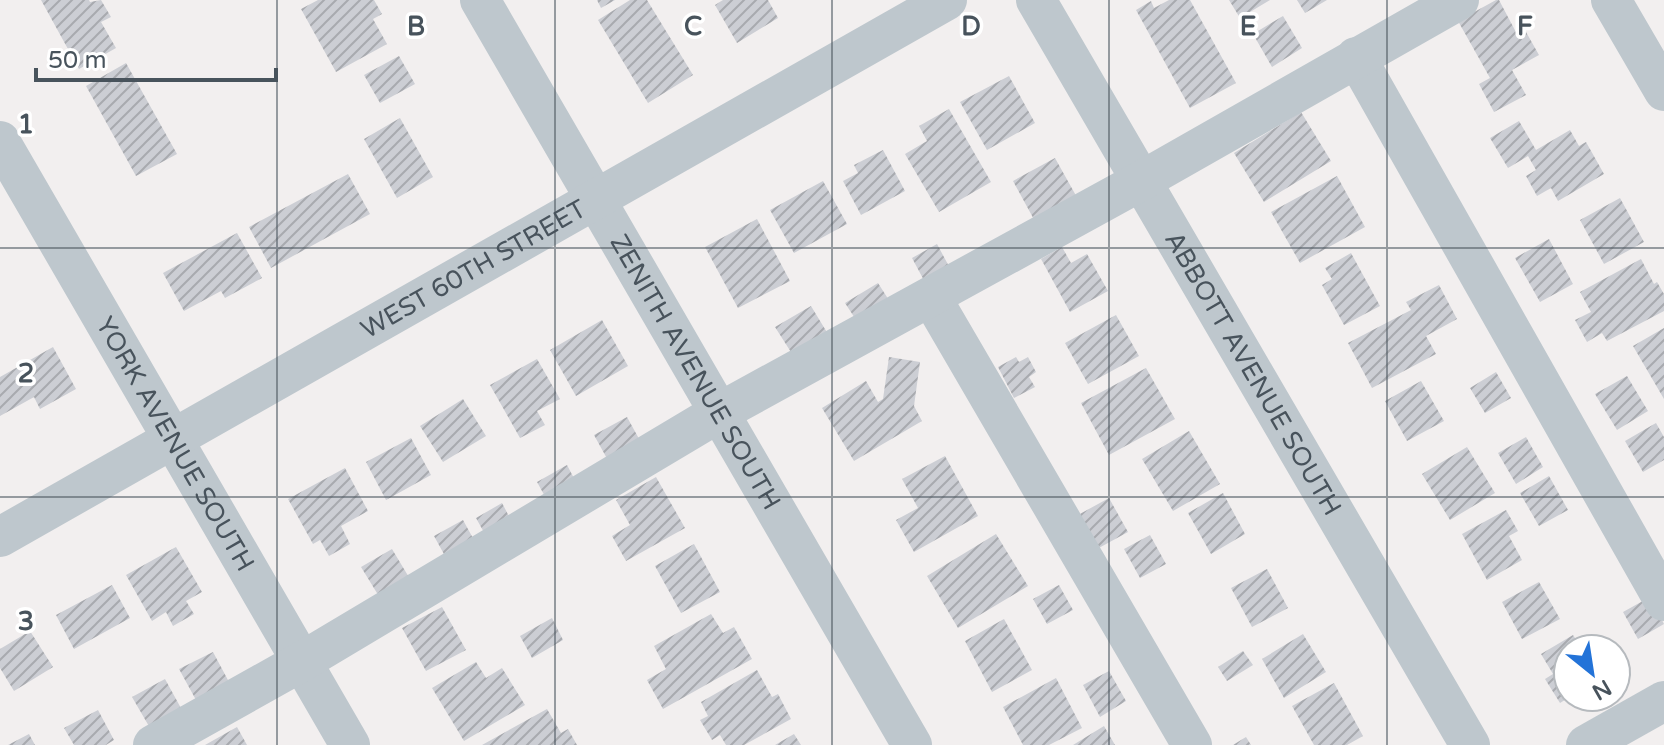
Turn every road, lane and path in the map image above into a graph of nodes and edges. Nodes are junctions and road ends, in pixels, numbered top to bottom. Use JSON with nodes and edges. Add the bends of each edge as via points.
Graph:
{"nodes":[{"id":1,"x":480,"y":0,"type":"edge"},
{"id":2,"x":947,"y":0,"type":"edge"},
{"id":3,"x":1036,"y":0,"type":"edge"},
{"id":4,"x":1459,"y":0,"type":"edge"},
{"id":5,"x":1611,"y":0,"type":"edge"},
{"id":6,"x":1356,"y":57,"type":"junction"},
{"id":7,"x":1664,"y":91,"type":"edge"},
{"id":8,"x":0,"y":141,"type":"edge"},
{"id":9,"x":1141,"y":181,"type":"junction"},
{"id":10,"x":596,"y":200,"type":"junction"},
{"id":11,"x":931,"y":297,"type":"junction"},
{"id":12,"x":720,"y":412,"type":"junction"},
{"id":13,"x":173,"y":440,"type":"junction"},
{"id":14,"x":0,"y":537,"type":"edge"},
{"id":15,"x":1664,"y":601,"type":"edge"},
{"id":16,"x":301,"y":662,"type":"junction"},
{"id":17,"x":1664,"y":701,"type":"edge"},
{"id":18,"x":153,"y":745,"type":"edge"},
{"id":19,"x":350,"y":745,"type":"edge"},
{"id":20,"x":912,"y":745,"type":"edge"},
{"id":21,"x":1192,"y":745,"type":"edge"},
{"id":22,"x":1470,"y":745,"type":"edge"},
{"id":23,"x":1586,"y":745,"type":"edge"}],
"edges":[{"from":1,"to":10,"type":"street","name":"ZENITH AVENUE SOUTH"},
{"from":2,"to":10,"type":"street","name":"WEST 60TH STREET"},
{"from":3,"to":9,"type":"street","name":"ABBOTT AVENUE SOUTH"},
{"from":4,"to":6,"type":"street"},
{"from":5,"to":7,"type":"street"},
{"from":6,"to":9,"type":"street"},
{"from":6,"to":15,"type":"street"},
{"from":8,"to":13,"type":"street","name":"YORK AVENUE SOUTH"},
{"from":9,"to":11,"type":"street"},
{"from":9,"to":22,"type":"street","name":"ABBOTT AVENUE SOUTH"},
{"from":10,"to":12,"type":"street","name":"ZENITH AVENUE SOUTH"},
{"from":10,"to":13,"type":"street","name":"WEST 60TH STREET"},
{"from":11,"to":12,"type":"street"},
{"from":11,"to":21,"type":"street"},
{"from":12,"to":16,"type":"street"},
{"from":12,"to":20,"type":"street","name":"ZENITH AVENUE SOUTH"},
{"from":13,"to":14,"type":"street","name":"WEST 60TH STREET"},
{"from":13,"to":16,"type":"street","name":"YORK AVENUE SOUTH"},
{"from":16,"to":18,"type":"street"},
{"from":16,"to":19,"type":"street","name":"YORK AVENUE SOUTH"},
{"from":17,"to":23,"type":"street"}]}
